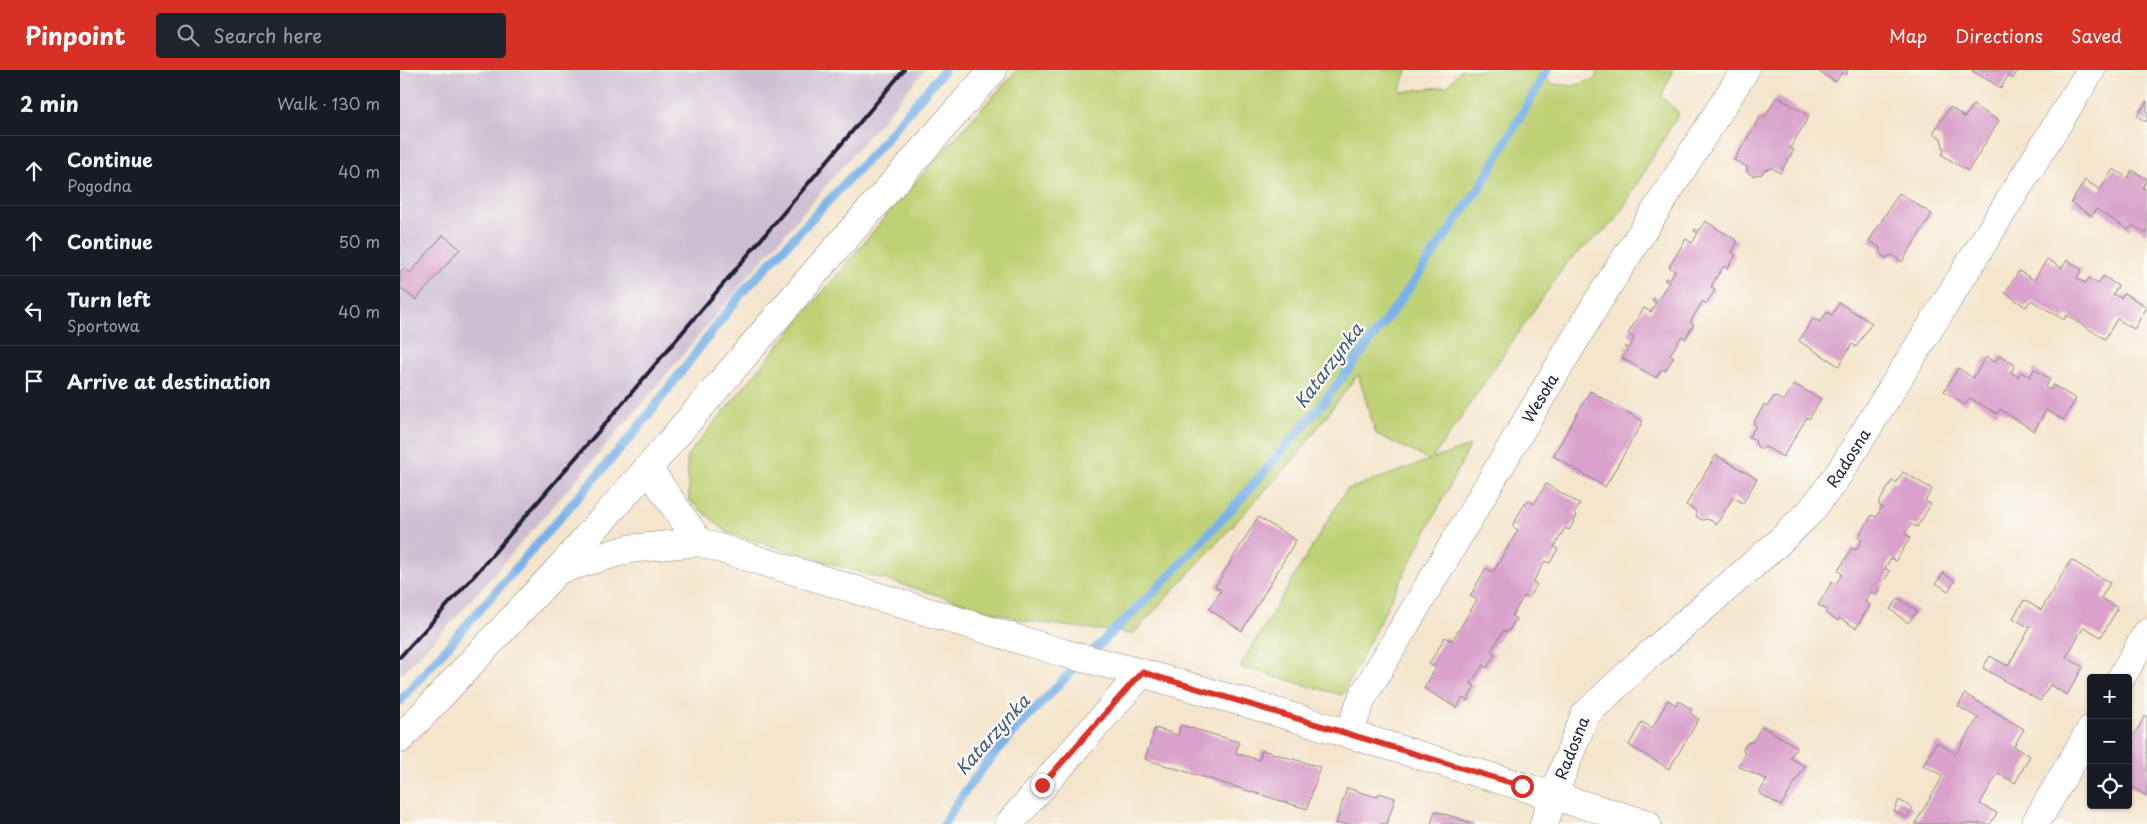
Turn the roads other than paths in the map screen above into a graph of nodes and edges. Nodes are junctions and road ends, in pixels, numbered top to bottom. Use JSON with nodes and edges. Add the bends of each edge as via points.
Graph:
{"nodes":[{"id":1,"x":993,"y":70,"type":"edge"},
{"id":2,"x":1745,"y":70,"type":"edge"},
{"id":3,"x":2091,"y":70,"type":"edge"},
{"id":4,"x":648,"y":468,"type":"junction"},
{"id":5,"x":699,"y":542,"type":"junction"},
{"id":6,"x":558,"y":570,"type":"junction"},
{"id":7,"x":2147,"y":633,"type":"edge"},
{"id":8,"x":1142,"y":672,"type":"junction"},
{"id":9,"x":2123,"y":674,"type":"edge"},
{"id":10,"x":1349,"y":733,"type":"junction"},
{"id":11,"x":2087,"y":736,"type":"edge"},
{"id":12,"x":400,"y":740,"type":"edge"},
{"id":13,"x":1552,"y":796,"type":"junction"},
{"id":14,"x":1009,"y":824,"type":"edge"},
{"id":15,"x":1544,"y":824,"type":"edge"},
{"id":16,"x":1647,"y":824,"type":"edge"},
{"id":17,"x":2035,"y":824,"type":"edge"}],
"edges":[{"from":1,"to":4,"type":"street"},
{"from":2,"to":10,"type":"street","name":"Wesoła","via":[[1595,306],[1363,696]]},
{"from":3,"to":13,"type":"street","name":"Radosna","via":[[1838,475],[1810,512],[1585,715]]},
{"from":4,"to":5,"type":"street"},
{"from":4,"to":6,"type":"street"},
{"from":5,"to":6,"type":"street","via":[[629,549]]},
{"from":5,"to":8,"type":"street","via":[[1063,653]]},
{"from":6,"to":12,"type":"street"},
{"from":7,"to":9,"type":"street"},
{"from":8,"to":10,"type":"street"},
{"from":8,"to":14,"type":"street"},
{"from":10,"to":13,"type":"street"},
{"from":11,"to":17,"type":"street"},
{"from":13,"to":15,"type":"street","name":"Radosna"},
{"from":13,"to":16,"type":"street"}]}
